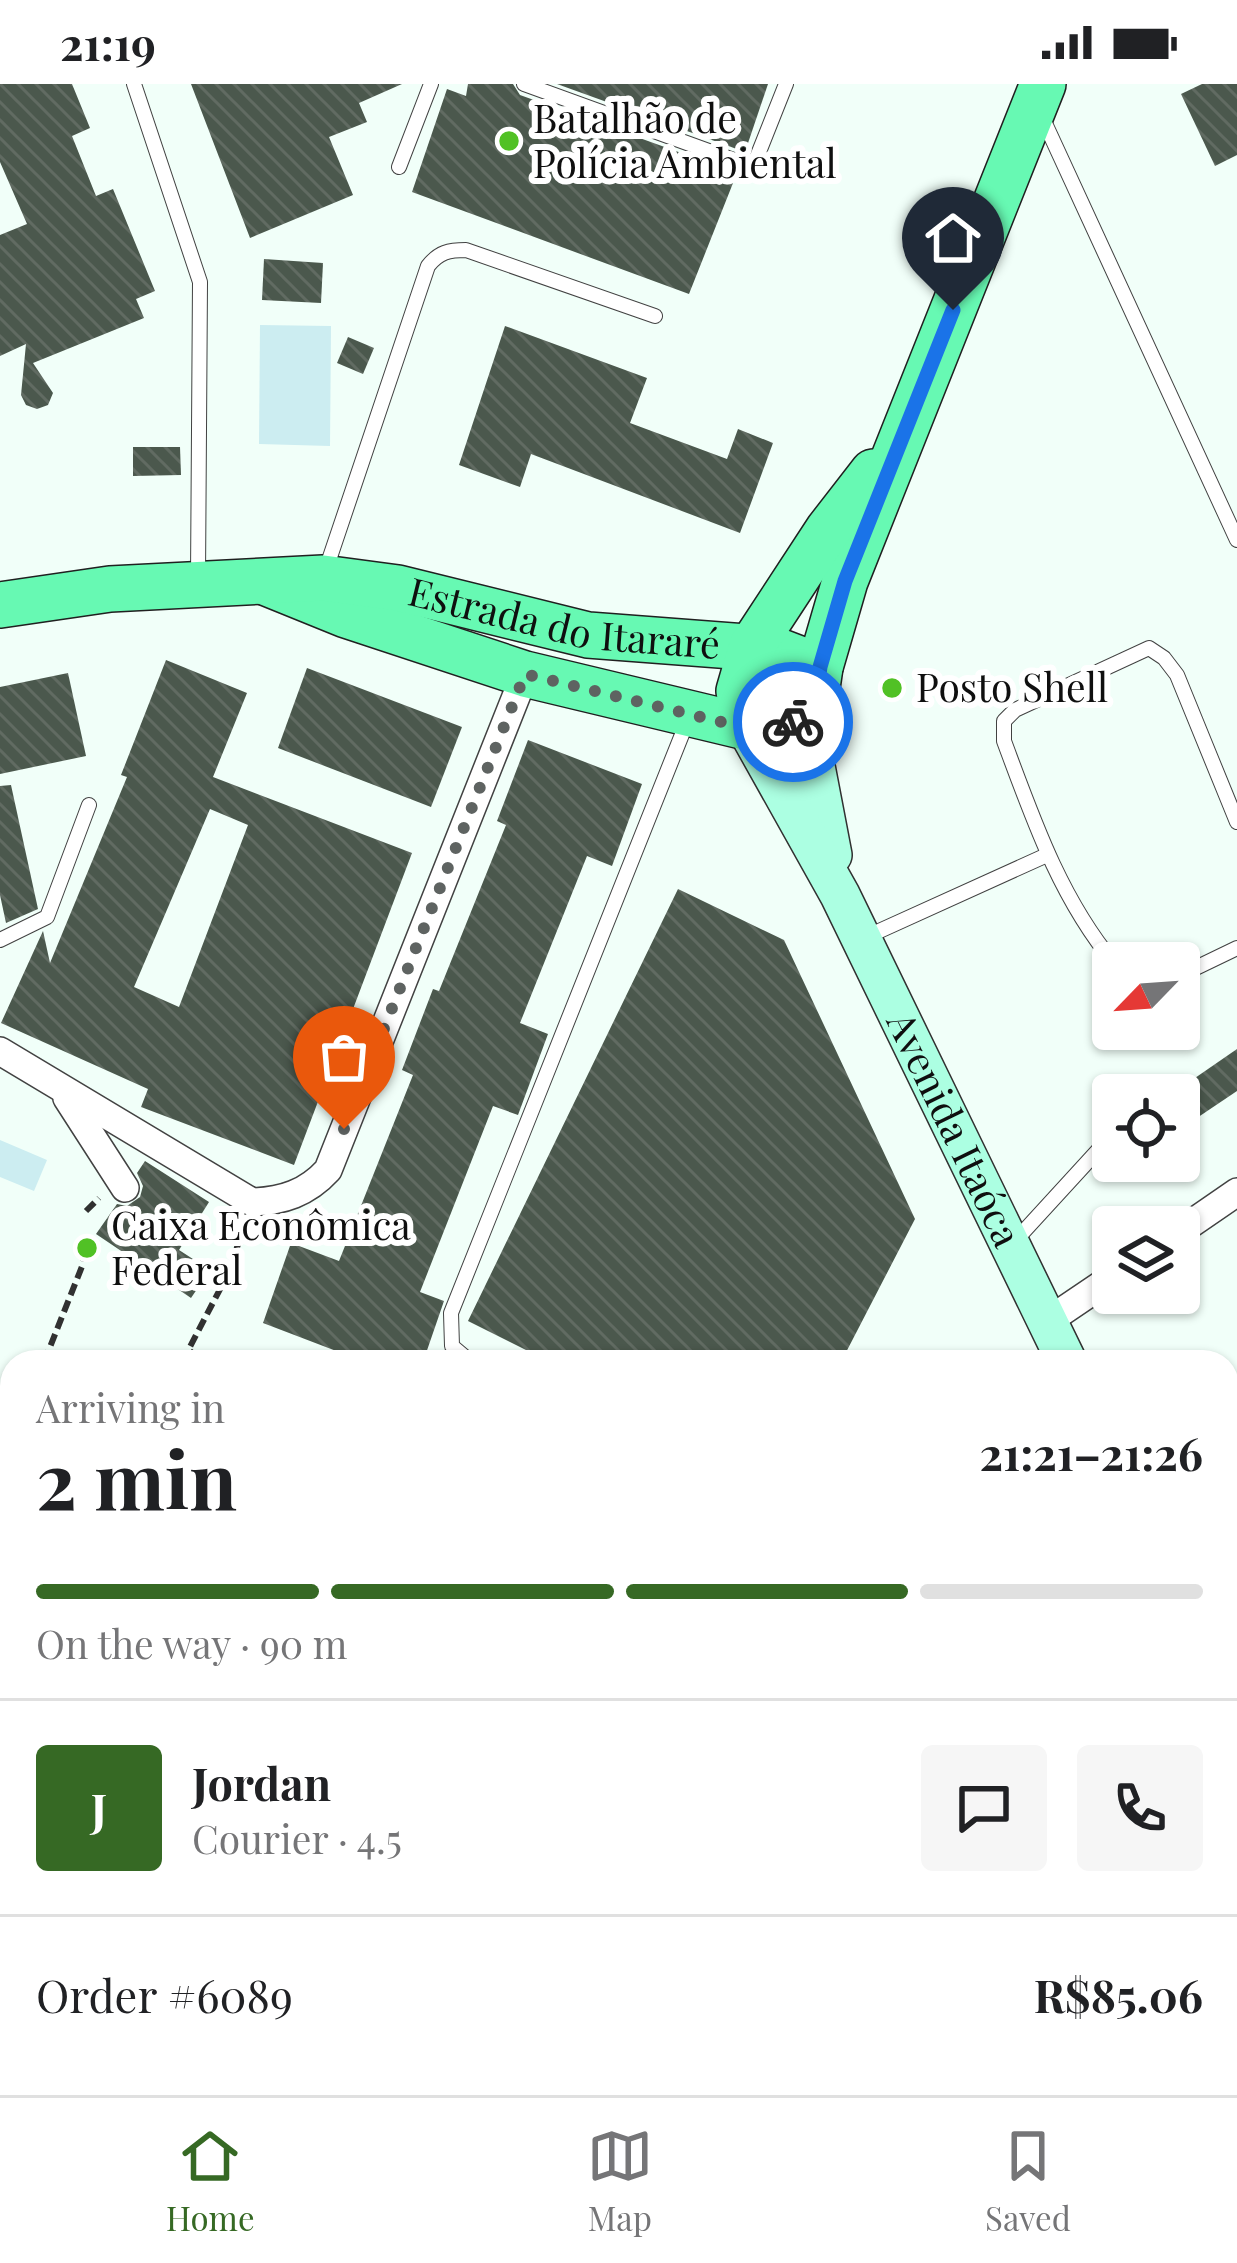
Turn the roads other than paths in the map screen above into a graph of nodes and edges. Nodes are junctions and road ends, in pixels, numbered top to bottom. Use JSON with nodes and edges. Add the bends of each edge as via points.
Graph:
{"nodes":[{"id":1,"x":134,"y":84,"type":"edge"},
{"id":2,"x":431,"y":84,"type":"edge"},
{"id":3,"x":524,"y":84,"type":"edge"},
{"id":4,"x":786,"y":84,"type":"edge"},
{"id":5,"x":1039,"y":94,"type":"edge"},
{"id":6,"x":399,"y":167,"type":"dead end"},
{"id":7,"x":655,"y":316,"type":"dead end"},
{"id":8,"x":903,"y":433,"type":"junction"},
{"id":9,"x":1237,"y":540,"type":"edge"},
{"id":10,"x":198,"y":582,"type":"junction"},
{"id":11,"x":320,"y":591,"type":"junction"},
{"id":12,"x":0,"y":605,"type":"edge"},
{"id":13,"x":752,"y":646,"type":"junction"},
{"id":14,"x":820,"y":667,"type":"junction"},
{"id":15,"x":525,"y":674,"type":"junction"},
{"id":16,"x":691,"y":712,"type":"junction"},
{"id":17,"x":813,"y":715,"type":"junction"},
{"id":18,"x":746,"y":728,"type":"junction"},
{"id":19,"x":89,"y":805,"type":"dead end"},
{"id":20,"x":1237,"y":822,"type":"edge"},
{"id":21,"x":1047,"y":855,"type":"junction"},
{"id":22,"x":841,"y":895,"type":"junction"},
{"id":23,"x":861,"y":939,"type":"junction"},
{"id":24,"x":0,"y":940,"type":"edge"},
{"id":25,"x":1098,"y":942,"type":"edge"},
{"id":26,"x":1237,"y":948,"type":"edge"},
{"id":27,"x":1200,"y":966,"type":"edge"},
{"id":28,"x":0,"y":1051,"type":"edge"},
{"id":29,"x":62,"y":1089,"type":"junction"},
{"id":30,"x":1092,"y":1157,"type":"edge"},
{"id":31,"x":125,"y":1188,"type":"dead end"},
{"id":32,"x":1237,"y":1192,"type":"edge"},
{"id":33,"x":1200,"y":1218,"type":"edge"},
{"id":34,"x":1010,"y":1246,"type":"junction"},
{"id":35,"x":1092,"y":1291,"type":"edge"},
{"id":36,"x":1048,"y":1321,"type":"junction"},
{"id":37,"x":457,"y":1350,"type":"edge"},
{"id":38,"x":1061,"y":1350,"type":"edge"}],
"edges":[{"from":1,"to":10,"type":"lane","via":[[200,282]]},
{"from":2,"to":6,"type":"lane"},
{"from":3,"to":4,"type":"lane","via":[[753,167]]},
{"from":5,"to":8,"type":"main road","name":"Avenida Itaóca"},
{"from":5,"to":9,"type":"lane"},
{"from":7,"to":11,"type":"lane","via":[[466,250],[436,256]]},
{"from":8,"to":13,"type":"main road","name":"Avenida Itaóca"},
{"from":8,"to":14,"type":"main road","name":"Avenida Itaóca"},
{"from":10,"to":11,"type":"main road","name":"Estrada do Itararé"},
{"from":10,"to":12,"type":"main road","name":"Estrada do Itararé"},
{"from":11,"to":13,"type":"main road","name":"Estrada do Itararé","via":[[398,588],[588,635]]},
{"from":11,"to":15,"type":"main road","name":"Estrada do Itararé"},
{"from":13,"to":14,"type":"main road","name":"Estrada do Itararé"},
{"from":13,"to":18,"type":"main road","name":"Avenida Itaóca","via":[[739,691]]},
{"from":14,"to":17,"type":"main road"},
{"from":15,"to":16,"type":"main road","name":"Estrada do Itararé"},
{"from":15,"to":29,"type":"street","via":[[328,1170],[296,1195],[252,1202]]},
{"from":16,"to":18,"type":"main road","name":"Estrada do Itararé"},
{"from":16,"to":37,"type":"lane","via":[[451,1313]]},
{"from":17,"to":18,"type":"main road","name":"Estrada do Itararé"},
{"from":17,"to":22,"type":"main road","name":"Avenida Itaóca"},
{"from":18,"to":22,"type":"main road","name":"Avenida Itaóca"},
{"from":19,"to":24,"type":"lane","via":[[47,916]]},
{"from":20,"to":21,"type":"lane","via":[[1177,675],[1149,648],[1004,721],[1004,741]]},
{"from":21,"to":23,"type":"lane"},
{"from":21,"to":25,"type":"lane"},
{"from":22,"to":23,"type":"main road","name":"Avenida Itaóca"},
{"from":23,"to":34,"type":"main road","name":"Avenida Itaóca"},
{"from":26,"to":27,"type":"lane"},
{"from":28,"to":29,"type":"street"},
{"from":29,"to":31,"type":"street"},
{"from":30,"to":34,"type":"lane"},
{"from":32,"to":33,"type":"street"},
{"from":34,"to":36,"type":"main road","name":"Avenida Itaóca"},
{"from":35,"to":36,"type":"street"},
{"from":36,"to":38,"type":"main road","name":"Avenida Itaóca"}]}
